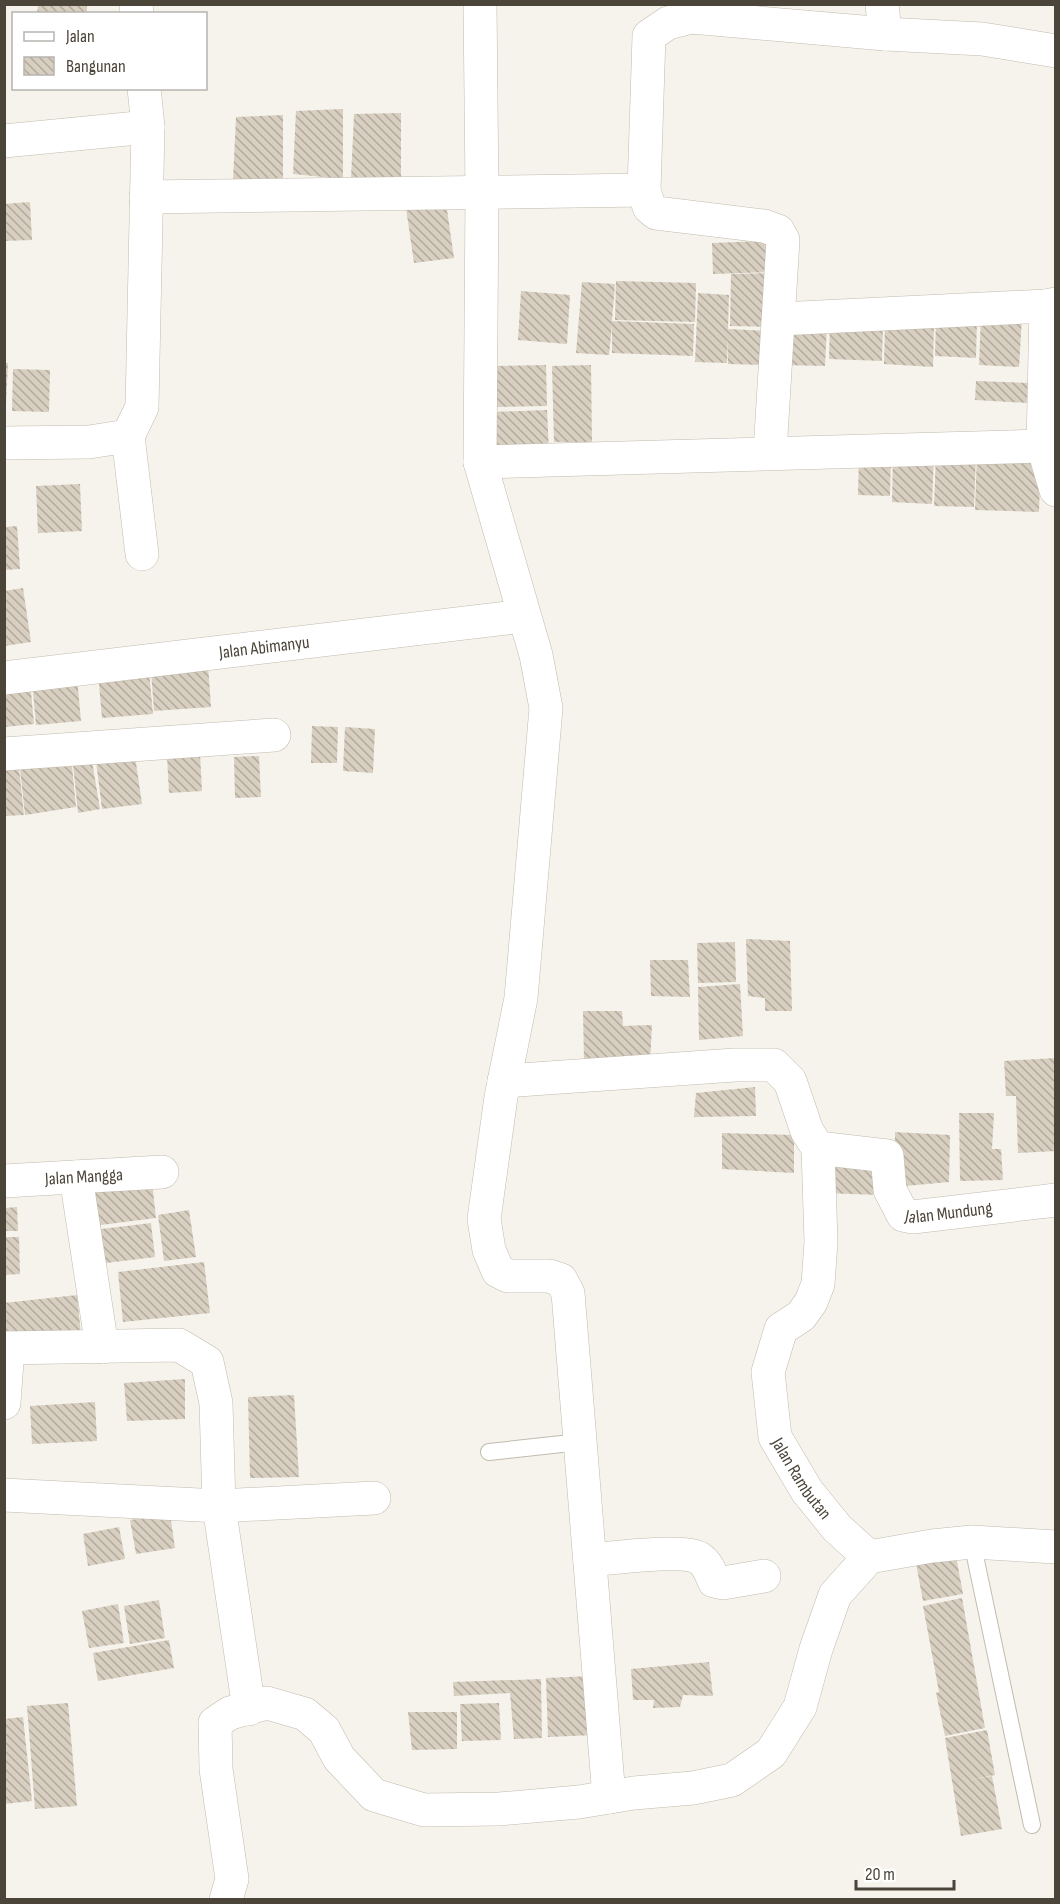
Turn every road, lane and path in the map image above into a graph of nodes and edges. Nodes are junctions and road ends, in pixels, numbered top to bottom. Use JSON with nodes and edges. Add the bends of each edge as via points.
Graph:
{"nodes":[{"id":1,"x":480,"y":4,"type":"edge"},
{"id":2,"x":883,"y":19,"type":"edge"},
{"id":3,"x":1056,"y":51,"type":"edge"},
{"id":4,"x":144,"y":90,"type":"edge"},
{"id":5,"x":148,"y":127,"type":"junction"},
{"id":6,"x":4,"y":141,"type":"edge"},
{"id":7,"x":644,"y":190,"type":"junction"},
{"id":8,"x":482,"y":193,"type":"junction"},
{"id":9,"x":146,"y":197,"type":"junction"},
{"id":10,"x":1051,"y":305,"type":"edge"},
{"id":11,"x":779,"y":319,"type":"junction"},
{"id":12,"x":128,"y":436,"type":"junction"},
{"id":13,"x":4,"y":443,"type":"edge"},
{"id":14,"x":1043,"y":446,"type":"junction"},
{"id":15,"x":770,"y":452,"type":"junction"},
{"id":16,"x":480,"y":462,"type":"junction"},
{"id":17,"x":1056,"y":490,"type":"edge"},
{"id":18,"x":142,"y":554,"type":"dead end"},
{"id":19,"x":524,"y":616,"type":"junction"},
{"id":20,"x":4,"y":678,"type":"edge"},
{"id":21,"x":274,"y":735,"type":"dead end"},
{"id":22,"x":4,"y":754,"type":"edge"},
{"id":23,"x":504,"y":1081,"type":"junction"},
{"id":24,"x":818,"y":1148,"type":"junction"},
{"id":25,"x":162,"y":1172,"type":"dead end"},
{"id":26,"x":76,"y":1177,"type":"junction"},
{"id":27,"x":4,"y":1181,"type":"edge"},
{"id":28,"x":1056,"y":1200,"type":"edge"},
{"id":29,"x":102,"y":1347,"type":"junction"},
{"id":30,"x":6,"y":1348,"type":"edge"},
{"id":31,"x":4,"y":1402,"type":"edge"},
{"id":32,"x":580,"y":1442,"type":"junction"},
{"id":33,"x":489,"y":1452,"type":"dead end"},
{"id":34,"x":4,"y":1494,"type":"edge"},
{"id":35,"x":374,"y":1498,"type":"dead end"},
{"id":36,"x":219,"y":1506,"type":"junction"},
{"id":37,"x":972,"y":1542,"type":"junction"},
{"id":38,"x":1056,"y":1547,"type":"edge"},
{"id":39,"x":869,"y":1557,"type":"junction"},
{"id":40,"x":590,"y":1560,"type":"junction"},
{"id":41,"x":764,"y":1576,"type":"dead end"},
{"id":42,"x":249,"y":1709,"type":"junction"},
{"id":43,"x":609,"y":1797,"type":"junction"},
{"id":44,"x":1032,"y":1825,"type":"dead end"},
{"id":45,"x":226,"y":1899,"type":"edge"}],
"edges":[{"from":1,"to":8,"type":"street"},
{"from":2,"to":3,"type":"street"},
{"from":2,"to":7,"type":"street","via":[[691,17],[668,23],[649,36]]},
{"from":4,"to":5,"type":"street"},
{"from":5,"to":6,"type":"street"},
{"from":5,"to":9,"type":"street"},
{"from":7,"to":8,"type":"street"},
{"from":7,"to":11,"type":"street","via":[[649,207],[656,213],[778,231],[783,240]]},
{"from":8,"to":9,"type":"street"},
{"from":8,"to":16,"type":"street"},
{"from":9,"to":12,"type":"street","via":[[142,407]]},
{"from":10,"to":11,"type":"street"},
{"from":10,"to":14,"type":"street"},
{"from":11,"to":15,"type":"street"},
{"from":12,"to":13,"type":"street","via":[[89,442]]},
{"from":12,"to":18,"type":"street"},
{"from":14,"to":15,"type":"street"},
{"from":14,"to":17,"type":"street"},
{"from":15,"to":16,"type":"street"},
{"from":16,"to":19,"type":"street"},
{"from":19,"to":20,"type":"street","name":"Jalan Abimanyu"},
{"from":19,"to":23,"type":"street","via":[[546,708],[521,998]]},
{"from":21,"to":22,"type":"street"},
{"from":23,"to":24,"type":"street","via":[[774,1065],[790,1081],[807,1131]]},
{"from":23,"to":32,"type":"street","via":[[483,1219],[489,1250],[498,1271],[508,1276],[549,1276],[561,1280],[568,1293]]},
{"from":24,"to":28,"type":"street","name":"Jalan Mundung","via":[[887,1156],[890,1190],[903,1215]]},
{"from":24,"to":39,"type":"street","name":"Jalan Rambutan","via":[[818,1284],[801,1316],[782,1329],[768,1372],[775,1437],[807,1491],[837,1528]]},
{"from":25,"to":26,"type":"street","name":"Jalan Mangga"},
{"from":26,"to":27,"type":"street","name":"Jalan Mangga"},
{"from":26,"to":29,"type":"street"},
{"from":29,"to":30,"type":"street"},
{"from":29,"to":36,"type":"street","via":[[179,1345],[207,1362],[216,1403]]},
{"from":30,"to":31,"type":"street"},
{"from":32,"to":33,"type":"lane"},
{"from":32,"to":40,"type":"street"},
{"from":34,"to":36,"type":"street"},
{"from":35,"to":36,"type":"street"},
{"from":36,"to":42,"type":"street"},
{"from":37,"to":38,"type":"street"},
{"from":37,"to":39,"type":"street"},
{"from":37,"to":44,"type":"lane"},
{"from":39,"to":43,"type":"street","via":[[836,1594],[800,1707],[771,1753],[732,1780]]},
{"from":40,"to":41,"type":"street","via":[[681,1555],[698,1558],[710,1569],[714,1581]]},
{"from":40,"to":43,"type":"street"},
{"from":42,"to":43,"type":"street","via":[[267,1703],[306,1714],[324,1730],[339,1758],[374,1795],[424,1810],[499,1809]]},
{"from":42,"to":45,"type":"street","via":[[230,1713],[216,1723],[216,1769],[232,1879]]}]}
